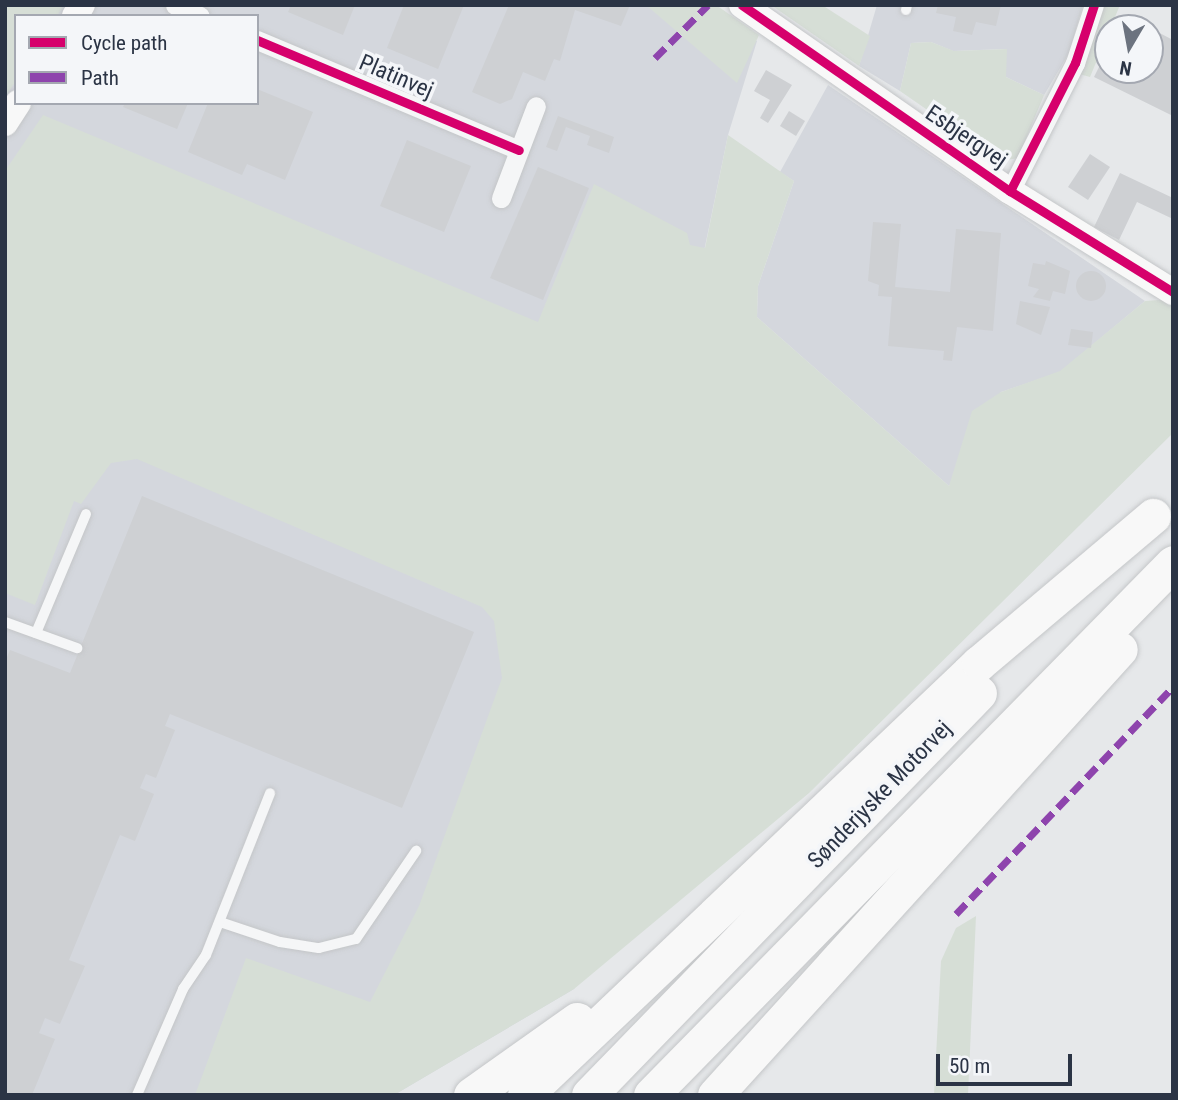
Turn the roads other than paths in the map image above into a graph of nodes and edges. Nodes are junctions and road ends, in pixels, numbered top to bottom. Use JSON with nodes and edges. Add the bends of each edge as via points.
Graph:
{"nodes":[{"id":1,"x":175,"y":5,"type":"edge"},
{"id":2,"x":742,"y":5,"type":"edge"},
{"id":3,"x":1094,"y":5,"type":"edge"},
{"id":4,"x":195,"y":14,"type":"edge"},
{"id":5,"x":259,"y":41,"type":"edge"},
{"id":6,"x":17,"y":105,"type":"edge"},
{"id":7,"x":536,"y":106,"type":"dead end"},
{"id":8,"x":5,"y":123,"type":"edge"},
{"id":9,"x":519,"y":150,"type":"junction"},
{"id":10,"x":1010,"y":191,"type":"junction"},
{"id":11,"x":501,"y":198,"type":"dead end"},
{"id":12,"x":1173,"y":292,"type":"edge"},
{"id":13,"x":1163,"y":506,"type":"edge"},
{"id":14,"x":86,"y":514,"type":"dead end"},
{"id":15,"x":1173,"y":563,"type":"edge"},
{"id":16,"x":1173,"y":593,"type":"edge"},
{"id":17,"x":5,"y":622,"type":"edge"},
{"id":18,"x":36,"y":633,"type":"junction"},
{"id":19,"x":77,"y":648,"type":"dead end"},
{"id":20,"x":271,"y":793,"type":"dead end"},
{"id":21,"x":416,"y":851,"type":"dead end"},
{"id":22,"x":717,"y":910,"type":"junction"},
{"id":23,"x":220,"y":922,"type":"junction"},
{"id":24,"x":815,"y":980,"type":"junction"},
{"id":25,"x":137,"y":1095,"type":"edge"},
{"id":26,"x":471,"y":1095,"type":"edge"},
{"id":27,"x":525,"y":1095,"type":"edge"},
{"id":28,"x":589,"y":1095,"type":"edge"},
{"id":29,"x":650,"y":1095,"type":"edge"},
{"id":30,"x":698,"y":1095,"type":"edge"},
{"id":31,"x":715,"y":1095,"type":"edge"}],
"edges":[{"from":1,"to":4,"type":"street"},
{"from":2,"to":10,"type":"main road","name":"Esbjergvej"},
{"from":3,"to":10,"type":"street","via":[[1075,63]]},
{"from":5,"to":9,"type":"street","name":"Platinvej"},
{"from":6,"to":8,"type":"main road"},
{"from":7,"to":9,"type":"street"},
{"from":9,"to":11,"type":"street"},
{"from":10,"to":12,"type":"main road","name":"Esbjergvej"},
{"from":13,"to":22,"type":"highway","via":[[979,663]]},
{"from":13,"to":28,"type":"highway","name":"Sønderjyske Motorvej"},
{"from":14,"to":18,"type":"lane"},
{"from":15,"to":29,"type":"highway","name":"Sønderjyske Motorvej"},
{"from":16,"to":24,"type":"highway"},
{"from":17,"to":18,"type":"lane"},
{"from":18,"to":19,"type":"lane"},
{"from":20,"to":23,"type":"lane"},
{"from":21,"to":23,"type":"lane","via":[[356,939],[319,948],[279,942]]},
{"from":22,"to":26,"type":"highway"},
{"from":22,"to":27,"type":"highway"},
{"from":23,"to":25,"type":"lane","via":[[183,989]]},
{"from":24,"to":30,"type":"highway"},
{"from":24,"to":31,"type":"highway"}]}
